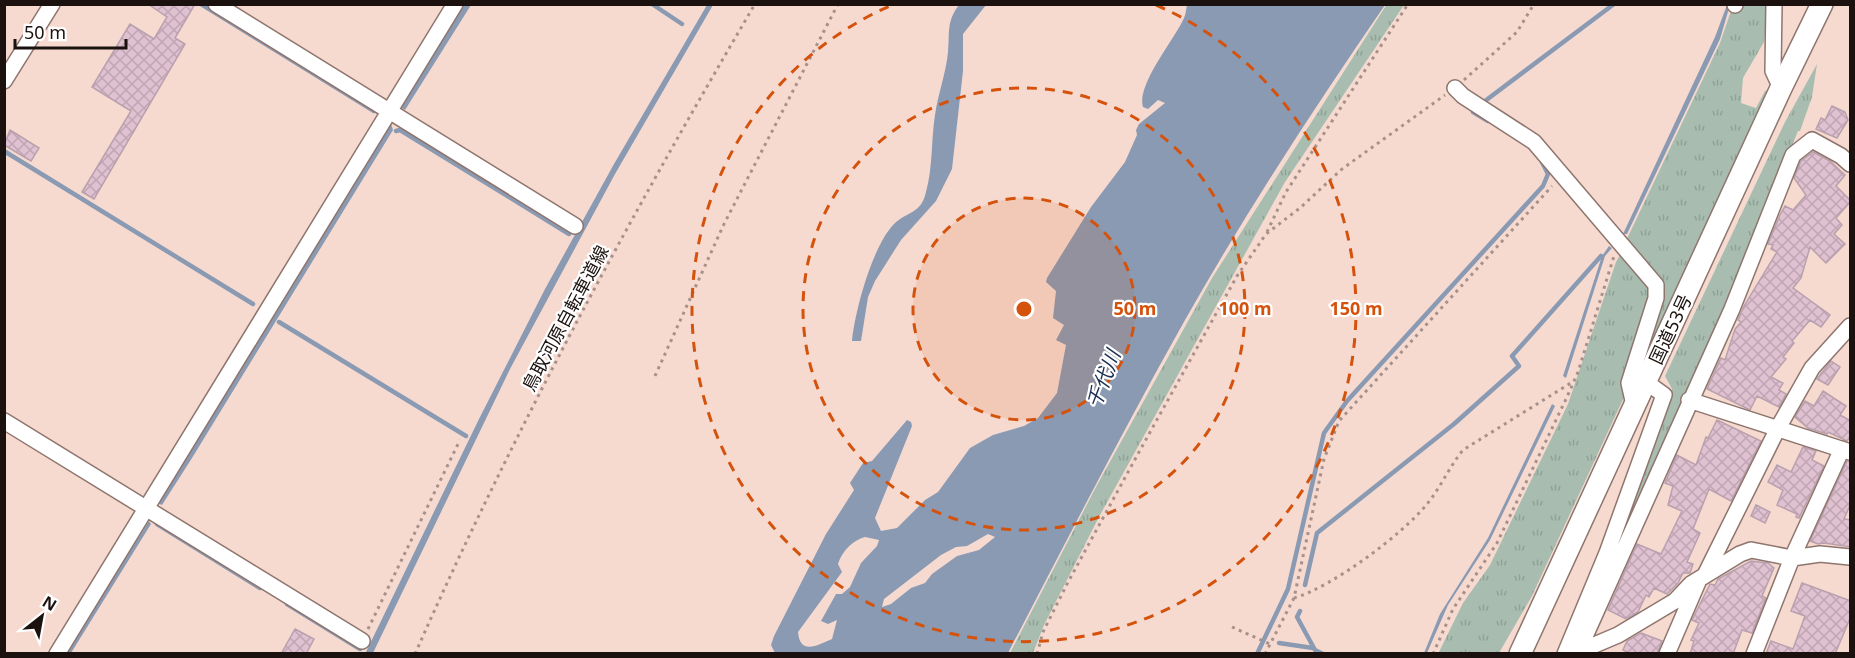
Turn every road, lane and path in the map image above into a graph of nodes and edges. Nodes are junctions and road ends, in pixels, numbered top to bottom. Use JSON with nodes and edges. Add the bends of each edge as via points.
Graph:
{"nodes":[{"id":1,"x":52,"y":4,"type":"edge"},
{"id":2,"x":216,"y":4,"type":"edge"},
{"id":3,"x":454,"y":4,"type":"edge"},
{"id":4,"x":755,"y":4,"type":"edge"},
{"id":5,"x":838,"y":4,"type":"edge"},
{"id":6,"x":1408,"y":4,"type":"edge"},
{"id":7,"x":1534,"y":4,"type":"edge"},
{"id":8,"x":1774,"y":4,"type":"edge"},
{"id":9,"x":1822,"y":4,"type":"edge"},
{"id":10,"x":4,"y":81,"type":"edge"},
{"id":11,"x":1455,"y":88,"type":"junction"},
{"id":12,"x":1781,"y":88,"type":"junction"},
{"id":13,"x":388,"y":110,"type":"junction"},
{"id":14,"x":1851,"y":164,"type":"edge"},
{"id":15,"x":1561,"y":176,"type":"junction"},
{"id":16,"x":575,"y":226,"type":"dead end"},
{"id":17,"x":1266,"y":234,"type":"junction"},
{"id":18,"x":1621,"y":246,"type":"junction"},
{"id":19,"x":1851,"y":326,"type":"edge"},
{"id":20,"x":655,"y":376,"type":"dead end"},
{"id":21,"x":1574,"y":381,"type":"junction"},
{"id":22,"x":1646,"y":382,"type":"junction"},
{"id":23,"x":1689,"y":400,"type":"junction"},
{"id":24,"x":1634,"y":405,"type":"junction"},
{"id":25,"x":4,"y":421,"type":"edge"},
{"id":26,"x":1778,"y":428,"type":"junction"},
{"id":27,"x":460,"y":440,"type":"dead end"},
{"id":28,"x":1846,"y":450,"type":"edge"},
{"id":29,"x":147,"y":508,"type":"junction"},
{"id":30,"x":1851,"y":557,"type":"edge"},
{"id":31,"x":1792,"y":558,"type":"junction"},
{"id":32,"x":1702,"y":576,"type":"junction"},
{"id":33,"x":1294,"y":598,"type":"junction"},
{"id":34,"x":1232,"y":627,"type":"dead end"},
{"id":35,"x":362,"y":641,"type":"joint"},
{"id":36,"x":1270,"y":644,"type":"junction"},
{"id":37,"x":1573,"y":652,"type":"edge"},
{"id":38,"x":57,"y":654,"type":"edge"},
{"id":39,"x":415,"y":654,"type":"edge"},
{"id":40,"x":1037,"y":654,"type":"edge"},
{"id":41,"x":1265,"y":654,"type":"edge"},
{"id":42,"x":1433,"y":654,"type":"edge"},
{"id":43,"x":1520,"y":654,"type":"edge"},
{"id":44,"x":1667,"y":654,"type":"edge"},
{"id":45,"x":1754,"y":654,"type":"edge"}],
"edges":[{"from":1,"to":10,"type":"street"},
{"from":2,"to":13,"type":"street"},
{"from":3,"to":13,"type":"street"},
{"from":4,"to":39,"type":"path","name":"鳥取河原自転車道線","via":[[673,144],[552,369],[456,561]]},
{"from":5,"to":20,"type":"path","via":[[724,224]]},
{"from":6,"to":17,"type":"path","via":[[1286,192]]},
{"from":7,"to":11,"type":"path","via":[[1517,32]]},
{"from":8,"to":12,"type":"street","via":[[1773,71]]},
{"from":9,"to":12,"type":"highway","name":"国道53号"},
{"from":11,"to":15,"type":"street","via":[[1534,142]]},
{"from":11,"to":17,"type":"path","via":[[1342,169]]},
{"from":12,"to":22,"type":"highway","name":"国道53号"},
{"from":13,"to":16,"type":"street"},
{"from":13,"to":29,"type":"street"},
{"from":14,"to":23,"type":"street","via":[[1812,140],[1793,154],[1732,309]]},
{"from":15,"to":18,"type":"street"},
{"from":15,"to":33,"type":"path","via":[[1339,421],[1324,459]]},
{"from":17,"to":40,"type":"path","via":[[1237,276],[1067,584]]},
{"from":18,"to":21,"type":"path","via":[[1605,279]]},
{"from":18,"to":24,"type":"street","via":[[1656,285],[1656,298],[1629,383]]},
{"from":19,"to":26,"type":"street","via":[[1812,368]]},
{"from":21,"to":33,"type":"path","via":[[1463,450],[1438,489],[1409,523],[1336,580]]},
{"from":21,"to":42,"type":"path","via":[[1497,543],[1453,609]]},
{"from":22,"to":24,"type":"highway","name":"国道53号"},
{"from":22,"to":37,"type":"street","via":[[1664,395]]},
{"from":23,"to":26,"type":"street"},
{"from":23,"to":37,"type":"street"},
{"from":24,"to":43,"type":"highway","name":"国道53号"},
{"from":25,"to":29,"type":"street"},
{"from":26,"to":28,"type":"street"},
{"from":26,"to":32,"type":"street"},
{"from":27,"to":35,"type":"path"},
{"from":28,"to":31,"type":"street"},
{"from":29,"to":35,"type":"street"},
{"from":29,"to":38,"type":"street"},
{"from":30,"to":31,"type":"street","via":[[1820,554]]},
{"from":31,"to":32,"type":"street","via":[[1751,550]]},
{"from":31,"to":45,"type":"street"},
{"from":32,"to":37,"type":"street","via":[[1675,601],[1628,630]]},
{"from":32,"to":44,"type":"street"},
{"from":33,"to":36,"type":"path"},
{"from":34,"to":36,"type":"path"},
{"from":36,"to":41,"type":"path"}]}
